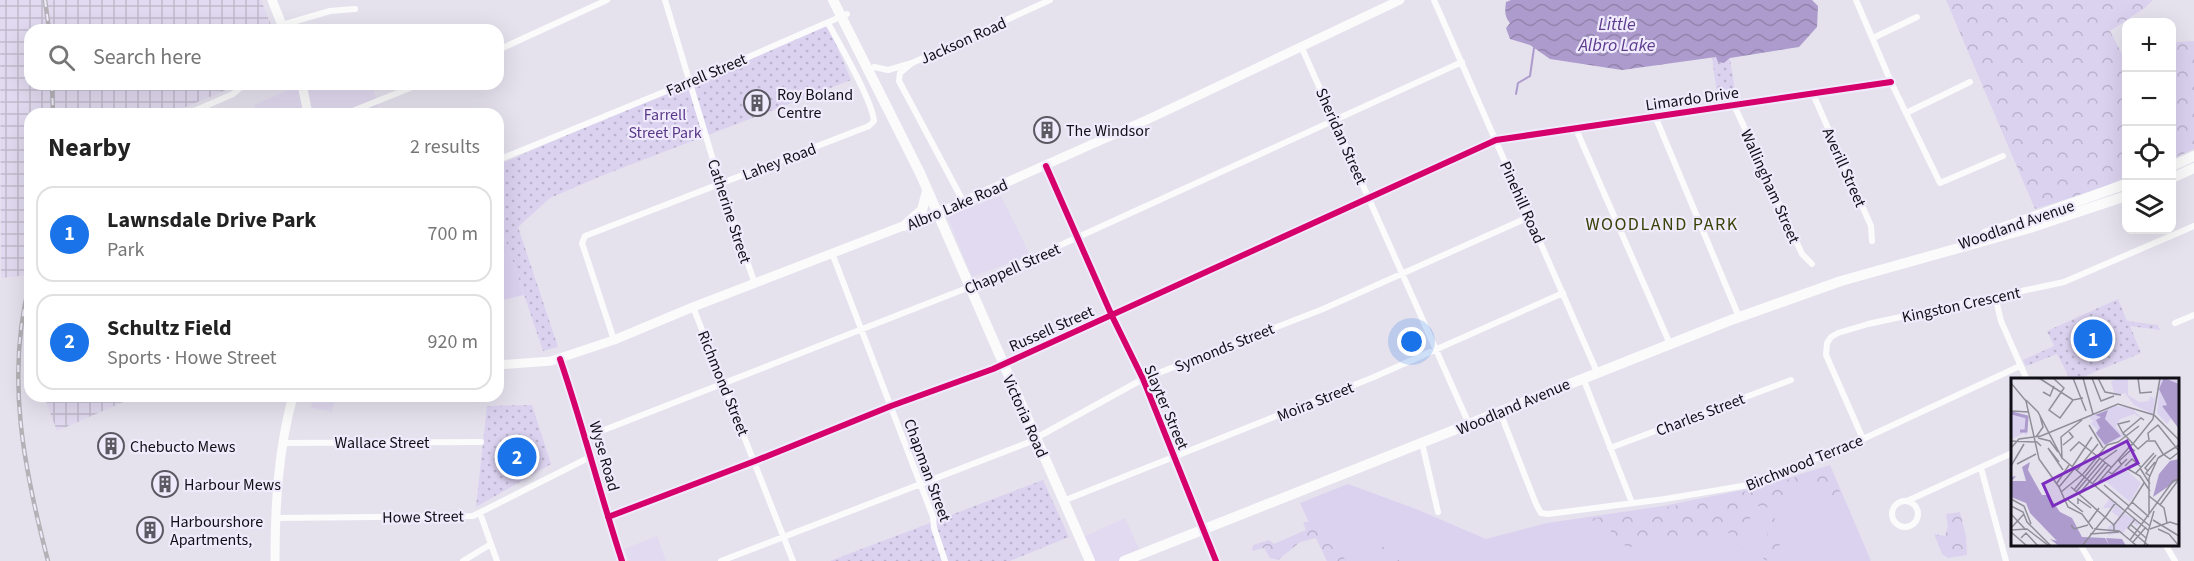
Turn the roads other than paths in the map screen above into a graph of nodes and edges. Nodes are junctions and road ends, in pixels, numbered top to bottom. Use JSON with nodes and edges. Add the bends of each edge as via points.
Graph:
{"nodes":[{"id":1,"x":272,"y":0,"type":"edge"},
{"id":2,"x":607,"y":0,"type":"edge"},
{"id":3,"x":665,"y":0,"type":"edge"},
{"id":4,"x":833,"y":0,"type":"edge"},
{"id":5,"x":840,"y":0,"type":"edge"},
{"id":6,"x":1050,"y":0,"type":"edge"},
{"id":7,"x":1400,"y":0,"type":"edge"},
{"id":8,"x":1434,"y":0,"type":"edge"},
{"id":9,"x":1856,"y":0,"type":"edge"},
{"id":10,"x":355,"y":9,"type":"dead end"},
{"id":11,"x":845,"y":15,"type":"junction"},
{"id":12,"x":1917,"y":17,"type":"dead end"},
{"id":13,"x":828,"y":23,"type":"junction"},
{"id":14,"x":281,"y":24,"type":"edge"},
{"id":15,"x":290,"y":24,"type":"edge"},
{"id":16,"x":1873,"y":38,"type":"junction"},
{"id":17,"x":1301,"y":46,"type":"junction"},
{"id":18,"x":504,"y":47,"type":"edge"},
{"id":19,"x":1462,"y":62,"type":"junction"},
{"id":20,"x":912,"y":63,"type":"junction"},
{"id":21,"x":874,"y":67,"type":"junction"},
{"id":22,"x":689,"y":81,"type":"junction"},
{"id":23,"x":1892,"y":82,"type":"junction"},
{"id":24,"x":1971,"y":82,"type":"dead end"},
{"id":25,"x":238,"y":90,"type":"edge"},
{"id":26,"x":303,"y":90,"type":"edge"},
{"id":27,"x":405,"y":90,"type":"edge"},
{"id":28,"x":1813,"y":94,"type":"junction"},
{"id":29,"x":1734,"y":105,"type":"junction"},
{"id":30,"x":201,"y":108,"type":"edge"},
{"id":31,"x":307,"y":108,"type":"edge"},
{"id":32,"x":360,"y":108,"type":"edge"},
{"id":33,"x":1906,"y":113,"type":"junction"},
{"id":34,"x":1655,"y":117,"type":"junction"},
{"id":35,"x":1336,"y":121,"type":"junction"},
{"id":36,"x":1576,"y":129,"type":"junction"},
{"id":37,"x":1496,"y":140,"type":"junction"},
{"id":38,"x":2002,"y":156,"type":"dead end"},
{"id":39,"x":2194,"y":156,"type":"edge"},
{"id":40,"x":504,"y":158,"type":"edge"},
{"id":41,"x":2176,"y":164,"type":"edge"},
{"id":42,"x":1046,"y":166,"type":"junction"},
{"id":43,"x":2194,"y":168,"type":"edge"},
{"id":44,"x":920,"y":173,"type":"junction"},
{"id":45,"x":2176,"y":176,"type":"edge"},
{"id":46,"x":720,"y":183,"type":"junction"},
{"id":47,"x":2122,"y":186,"type":"edge"},
{"id":48,"x":927,"y":191,"type":"junction"},
{"id":49,"x":1369,"y":198,"type":"junction"},
{"id":50,"x":2122,"y":198,"type":"edge"},
{"id":51,"x":963,"y":201,"type":"junction"},
{"id":52,"x":937,"y":213,"type":"junction"},
{"id":53,"x":1529,"y":217,"type":"junction"},
{"id":54,"x":904,"y":226,"type":"junction"},
{"id":55,"x":2194,"y":226,"type":"edge"},
{"id":56,"x":1079,"y":238,"type":"junction"},
{"id":57,"x":1872,"y":241,"type":"dead end"},
{"id":58,"x":832,"y":253,"type":"junction"},
{"id":59,"x":1905,"y":262,"type":"junction"},
{"id":60,"x":1812,"y":264,"type":"dead end"},
{"id":61,"x":1401,"y":274,"type":"junction"},
{"id":62,"x":755,"y":284,"type":"junction"},
{"id":63,"x":970,"y":287,"type":"junction"},
{"id":64,"x":1563,"y":293,"type":"junction"},
{"id":65,"x":1995,"y":296,"type":"junction"},
{"id":66,"x":693,"y":307,"type":"junction"},
{"id":67,"x":2194,"y":315,"type":"edge"},
{"id":68,"x":1112,"y":316,"type":"junction"},
{"id":69,"x":1739,"y":317,"type":"junction"},
{"id":70,"x":2175,"y":323,"type":"dead end"},
{"id":71,"x":862,"y":331,"type":"junction"},
{"id":72,"x":614,"y":340,"type":"junction"},
{"id":73,"x":1670,"y":344,"type":"junction"},
{"id":74,"x":1437,"y":350,"type":"junction"},
{"id":75,"x":560,"y":358,"type":"junction"},
{"id":76,"x":1003,"y":364,"type":"junction"},
{"id":77,"x":504,"y":365,"type":"edge"},
{"id":78,"x":2020,"y":366,"type":"junction"},
{"id":79,"x":1597,"y":372,"type":"junction"},
{"id":80,"x":1583,"y":377,"type":"junction"},
{"id":81,"x":2026,"y":378,"type":"edge"},
{"id":82,"x":1143,"y":379,"type":"junction"},
{"id":83,"x":1791,"y":380,"type":"dead end"},
{"id":84,"x":725,"y":385,"type":"junction"},
{"id":85,"x":291,"y":402,"type":"edge"},
{"id":86,"x":891,"y":406,"type":"junction"},
{"id":87,"x":1500,"y":412,"type":"junction"},
{"id":88,"x":1469,"y":424,"type":"junction"},
{"id":89,"x":586,"y":437,"type":"junction"},
{"id":90,"x":1035,"y":439,"type":"junction"},
{"id":91,"x":1863,"y":439,"type":"junction"},
{"id":92,"x":283,"y":442,"type":"junction"},
{"id":93,"x":481,"y":442,"type":"dead end"},
{"id":94,"x":1422,"y":443,"type":"junction"},
{"id":95,"x":1610,"y":448,"type":"junction"},
{"id":96,"x":2011,"y":454,"type":"edge"},
{"id":97,"x":592,"y":456,"type":"junction"},
{"id":98,"x":1174,"y":458,"type":"junction"},
{"id":99,"x":755,"y":461,"type":"junction"},
{"id":100,"x":1981,"y":468,"type":"junction"},
{"id":101,"x":921,"y":485,"type":"junction"},
{"id":102,"x":1063,"y":501,"type":"junction"},
{"id":103,"x":1907,"y":501,"type":"junction"},
{"id":104,"x":1632,"y":504,"type":"junction"},
{"id":105,"x":1438,"y":512,"type":"dead end"},
{"id":106,"x":480,"y":513,"type":"junction"},
{"id":107,"x":275,"y":518,"type":"junction"},
{"id":108,"x":608,"y":518,"type":"junction"},
{"id":109,"x":1203,"y":529,"type":"junction"},
{"id":110,"x":785,"y":537,"type":"junction"},
{"id":111,"x":491,"y":544,"type":"junction"},
{"id":112,"x":2081,"y":546,"type":"edge"},
{"id":113,"x":2166,"y":546,"type":"edge"},
{"id":114,"x":275,"y":561,"type":"edge"},
{"id":115,"x":463,"y":561,"type":"edge"},
{"id":116,"x":497,"y":561,"type":"edge"},
{"id":117,"x":622,"y":561,"type":"edge"},
{"id":118,"x":721,"y":561,"type":"edge"},
{"id":119,"x":794,"y":561,"type":"edge"},
{"id":120,"x":945,"y":561,"type":"edge"},
{"id":121,"x":1090,"y":561,"type":"edge"},
{"id":122,"x":1124,"y":561,"type":"edge"},
{"id":123,"x":1216,"y":561,"type":"edge"},
{"id":124,"x":2006,"y":561,"type":"edge"},
{"id":125,"x":2090,"y":561,"type":"edge"},
{"id":126,"x":2175,"y":561,"type":"edge"}],
"edges":[{"from":1,"to":14,"type":"main road"},
{"from":2,"to":18,"type":"street"},
{"from":3,"to":22,"type":"street","name":"Catherine Street"},
{"from":4,"to":11,"type":"main road","name":"Victoria Road"},
{"from":5,"to":11,"type":"main road","name":"Victoria Road"},
{"from":6,"to":20,"type":"street","name":"Jackson Road"},
{"from":7,"to":17,"type":"main road","name":"Albro Lake Road"},
{"from":8,"to":19,"type":"street","name":"Pinehill Road"},
{"from":9,"to":16,"type":"street"},
{"from":10,"to":15,"type":"street","via":[[330,11]]},
{"from":11,"to":13,"type":"street","name":"Farrell Street"},
{"from":11,"to":21,"type":"main road","name":"Victoria Road"},
{"from":11,"to":44,"type":"main road","name":"Victoria Road"},
{"from":12,"to":16,"type":"street"},
{"from":13,"to":22,"type":"street","name":"Farrell Street"},
{"from":13,"to":46,"type":"street","name":"Lahey Road","via":[[860,84],[874,121]]},
{"from":16,"to":23,"type":"street"},
{"from":17,"to":35,"type":"street","name":"Sheridan Street"},
{"from":17,"to":42,"type":"main road","name":"Albro Lake Road"},
{"from":19,"to":35,"type":"street","name":"Chappell Street"},
{"from":19,"to":37,"type":"street","name":"Pinehill Road"},
{"from":20,"to":21,"type":"street","name":"Jackson Road","via":[[888,70]]},
{"from":20,"to":51,"type":"street","via":[[900,73],[899,81]]},
{"from":21,"to":44,"type":"main road","name":"Victoria Road","via":[[908,135]]},
{"from":22,"to":40,"type":"street","name":"Farrell Street"},
{"from":22,"to":46,"type":"street","name":"Catherine Street"},
{"from":23,"to":28,"type":"street","name":"Limardo Drive"},
{"from":23,"to":33,"type":"street"},
{"from":24,"to":33,"type":"street"},
{"from":25,"to":30,"type":"street"},
{"from":26,"to":31,"type":"main road"},
{"from":27,"to":32,"type":"street"},
{"from":28,"to":29,"type":"street","name":"Limardo Drive"},
{"from":28,"to":57,"type":"street","name":"Averill Street","via":[[1871,226]]},
{"from":29,"to":34,"type":"street","name":"Limardo Drive"},
{"from":29,"to":60,"type":"street","name":"Wallingham Street","via":[[1802,254]]},
{"from":33,"to":38,"type":"street","via":[[1940,183]]},
{"from":34,"to":36,"type":"street","name":"Limardo Drive"},
{"from":34,"to":69,"type":"street"},
{"from":35,"to":49,"type":"street","name":"Sheridan Street"},
{"from":35,"to":56,"type":"street","name":"Chappell Street"},
{"from":36,"to":37,"type":"street","name":"Limardo Drive"},
{"from":36,"to":73,"type":"street"},
{"from":37,"to":49,"type":"street","name":"Russell Street"},
{"from":37,"to":53,"type":"street","name":"Pinehill Road"},
{"from":39,"to":41,"type":"main road"},
{"from":42,"to":51,"type":"main road","name":"Albro Lake Road"},
{"from":42,"to":56,"type":"street","name":"Slayter Street"},
{"from":43,"to":45,"type":"main road"},
{"from":44,"to":48,"type":"main road","name":"Victoria Road"},
{"from":46,"to":62,"type":"street","name":"Catherine Street"},
{"from":46,"to":72,"type":"street","name":"Lahey Road","via":[[585,236],[582,243]]},
{"from":47,"to":59,"type":"main road","name":"Woodland Avenue"},
{"from":48,"to":52,"type":"main road","name":"Victoria Road"},
{"from":48,"to":54,"type":"main road","via":[[922,210]]},
{"from":49,"to":61,"type":"street","name":"Sheridan Street"},
{"from":49,"to":68,"type":"street","name":"Russell Street"},
{"from":50,"to":59,"type":"main road","name":"Woodland Avenue"},
{"from":51,"to":52,"type":"main road","name":"Albro Lake Road"},
{"from":52,"to":54,"type":"main road","name":"Albro Lake Road"},
{"from":52,"to":63,"type":"main road","name":"Victoria Road"},
{"from":53,"to":61,"type":"street","name":"Symonds Street"},
{"from":53,"to":64,"type":"street","name":"Pinehill Road"},
{"from":54,"to":58,"type":"main road","name":"Albro Lake Road"},
{"from":55,"to":65,"type":"street","name":"Kingston Crescent","via":[[2072,279]]},
{"from":56,"to":63,"type":"street","name":"Chappell Street"},
{"from":56,"to":68,"type":"street","name":"Slayter Street"},
{"from":58,"to":62,"type":"main road","name":"Albro Lake Road"},
{"from":58,"to":71,"type":"street","name":"Chapman Street"},
{"from":59,"to":69,"type":"main road","name":"Woodland Avenue"},
{"from":61,"to":74,"type":"street","name":"Sheridan Street"},
{"from":61,"to":82,"type":"street","name":"Symonds Street","via":[[1323,309]]},
{"from":62,"to":66,"type":"main road","name":"Albro Lake Road"},
{"from":63,"to":71,"type":"street","name":"Chappell Street"},
{"from":63,"to":76,"type":"main road","name":"Victoria Road"},
{"from":64,"to":74,"type":"street","name":"Moira Street"},
{"from":64,"to":79,"type":"street","name":"Pinehill Road"},
{"from":65,"to":78,"type":"street"},
{"from":65,"to":91,"type":"street","name":"Kingston Crescent","via":[[1868,324],[1831,337],[1825,347],[1826,355]]},
{"from":66,"to":72,"type":"main road","name":"Albro Lake Road"},
{"from":66,"to":84,"type":"street","name":"Richmond Street"},
{"from":67,"to":70,"type":"street"},
{"from":68,"to":76,"type":"street","name":"Russell Street"},
{"from":68,"to":82,"type":"street","name":"Slayter Street"},
{"from":69,"to":73,"type":"main road","name":"Woodland Avenue"},
{"from":71,"to":84,"type":"street","name":"Chappell Street"},
{"from":71,"to":86,"type":"street","name":"Chapman Street"},
{"from":72,"to":75,"type":"main road","name":"Albro Lake Road"},
{"from":73,"to":79,"type":"main road","name":"Woodland Avenue"},
{"from":74,"to":88,"type":"street","name":"Sheridan Street"},
{"from":74,"to":98,"type":"street","name":"Moira Street"},
{"from":75,"to":77,"type":"main road","name":"Albro Lake Road"},
{"from":75,"to":89,"type":"main road","name":"Wyse Road"},
{"from":76,"to":86,"type":"street","name":"Russell Street"},
{"from":76,"to":90,"type":"main road","name":"Victoria Road"},
{"from":78,"to":81,"type":"street"},
{"from":78,"to":91,"type":"street","name":"Birchwood Terrace"},
{"from":79,"to":80,"type":"main road","name":"Woodland Avenue"},
{"from":80,"to":87,"type":"main road","name":"Woodland Avenue"},
{"from":80,"to":95,"type":"street"},
{"from":82,"to":90,"type":"street","name":"Symonds Street"},
{"from":82,"to":98,"type":"street","name":"Slayter Street"},
{"from":83,"to":95,"type":"street","name":"Charles Street"},
{"from":84,"to":89,"type":"street","name":"Chappell Street"},
{"from":84,"to":99,"type":"street","name":"Richmond Street"},
{"from":85,"to":92,"type":"main road"},
{"from":86,"to":99,"type":"street","name":"Russell Street"},
{"from":86,"to":101,"type":"street","name":"Chapman Street"},
{"from":87,"to":88,"type":"main road","name":"Woodland Avenue"},
{"from":87,"to":104,"type":"street","name":"Birchwood Terrace","via":[[1539,511],[1547,514]]},
{"from":88,"to":94,"type":"main road","name":"Woodland Avenue"},
{"from":89,"to":97,"type":"main road","name":"Wyse Road"},
{"from":90,"to":101,"type":"street","name":"Symonds Street"},
{"from":90,"to":102,"type":"main road","name":"Victoria Road"},
{"from":91,"to":104,"type":"street","name":"Birchwood Terrace","via":[[1747,486]]},
{"from":92,"to":93,"type":"street","name":"Wallace Street"},
{"from":92,"to":107,"type":"main road"},
{"from":94,"to":105,"type":"street"},
{"from":94,"to":109,"type":"main road","name":"Woodland Avenue"},
{"from":95,"to":104,"type":"street"},
{"from":96,"to":100,"type":"street"},
{"from":97,"to":106,"type":"street","name":"Howe Street"},
{"from":97,"to":108,"type":"main road","name":"Wyse Road"},
{"from":98,"to":102,"type":"street","name":"Moira Street"},
{"from":98,"to":109,"type":"street","name":"Slayter Street"},
{"from":99,"to":108,"type":"street","name":"Russell Street"},
{"from":99,"to":110,"type":"street","name":"Richmond Street"},
{"from":100,"to":103,"type":"street"},
{"from":100,"to":124,"type":"street"},
{"from":101,"to":110,"type":"street","name":"Symonds Street"},
{"from":101,"to":120,"type":"street","name":"Chapman Street"},
{"from":102,"to":121,"type":"main road","name":"Victoria Road"},
{"from":103,"to":103,"type":"street","via":[[1899,503],[1892,512],[1896,523],[1904,526],[1912,525],[1917,514]]},
{"from":106,"to":107,"type":"street","name":"Howe Street"},
{"from":106,"to":111,"type":"street"},
{"from":107,"to":114,"type":"main road"},
{"from":108,"to":117,"type":"main road","name":"Wyse Road"},
{"from":109,"to":122,"type":"main road","name":"Woodland Avenue"},
{"from":109,"to":123,"type":"street","name":"Slayter Street"},
{"from":110,"to":118,"type":"street","name":"Symonds Street"},
{"from":110,"to":119,"type":"street","name":"Richmond Street"},
{"from":111,"to":115,"type":"street"},
{"from":111,"to":116,"type":"street"},
{"from":112,"to":125,"type":"street"},
{"from":113,"to":126,"type":"street"}]}
